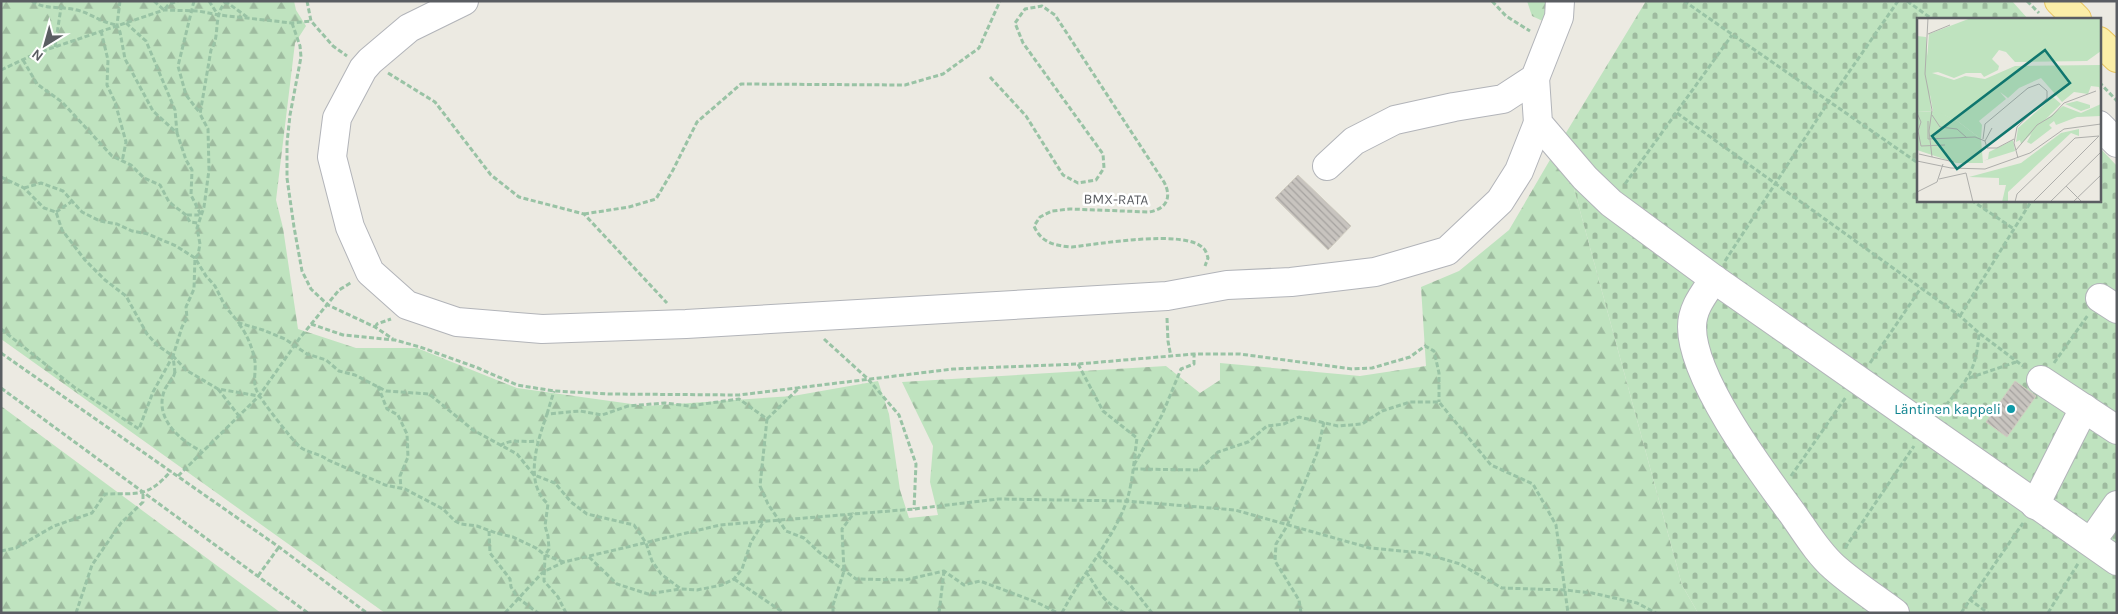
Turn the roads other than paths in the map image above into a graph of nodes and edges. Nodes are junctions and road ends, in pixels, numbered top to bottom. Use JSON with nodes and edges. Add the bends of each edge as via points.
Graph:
{"nodes":[{"id":1,"x":464,"y":1,"type":"edge"},
{"id":2,"x":1560,"y":1,"type":"edge"},
{"id":3,"x":2051,"y":9,"type":"edge"},
{"id":4,"x":2074,"y":18,"type":"edge"},
{"id":5,"x":2100,"y":42,"type":"edge"},
{"id":6,"x":2117,"y":58,"type":"edge"},
{"id":7,"x":1535,"y":78,"type":"junction"},
{"id":8,"x":1538,"y":123,"type":"junction"},
{"id":9,"x":2100,"y":126,"type":"edge"},
{"id":10,"x":2117,"y":143,"type":"edge"},
{"id":11,"x":1327,"y":166,"type":"dead end"},
{"id":12,"x":1714,"y":279,"type":"junction"},
{"id":13,"x":2042,"y":380,"type":"road end"},
{"id":14,"x":2084,"y":408,"type":"junction"},
{"id":15,"x":2117,"y":430,"type":"edge"},
{"id":16,"x":2035,"y":505,"type":"junction"},
{"id":17,"x":2117,"y":505,"type":"edge"},
{"id":18,"x":2092,"y":542,"type":"junction"},
{"id":19,"x":2117,"y":561,"type":"edge"},
{"id":20,"x":1895,"y":613,"type":"edge"}],
"edges":[{"from":1,"to":8,"type":"street","via":[[409,28],[367,65],[337,118],[332,157],[350,227],[370,272],[407,305],[457,322],[542,329],[686,324],[1167,296],[1227,285],[1292,282],[1375,272],[1447,251],[1500,201],[1519,171]]},
{"from":2,"to":7,"type":"street","via":[[1559,17]]},
{"from":3,"to":4,"type":"main road"},
{"from":5,"to":6,"type":"main road"},
{"from":7,"to":8,"type":"street"},
{"from":7,"to":11,"type":"street","via":[[1504,99],[1395,120],[1354,141]]},
{"from":8,"to":12,"type":"street","via":[[1611,203]]},
{"from":9,"to":10,"type":"street"},
{"from":12,"to":16,"type":"street"},
{"from":12,"to":20,"type":"street","via":[[1697,306],[1693,320],[1698,361],[1714,394],[1758,466],[1810,539],[1833,566]]},
{"from":13,"to":14,"type":"street"},
{"from":14,"to":15,"type":"street"},
{"from":14,"to":16,"type":"street"},
{"from":16,"to":18,"type":"street"},
{"from":17,"to":18,"type":"street"},
{"from":18,"to":19,"type":"street"}]}
